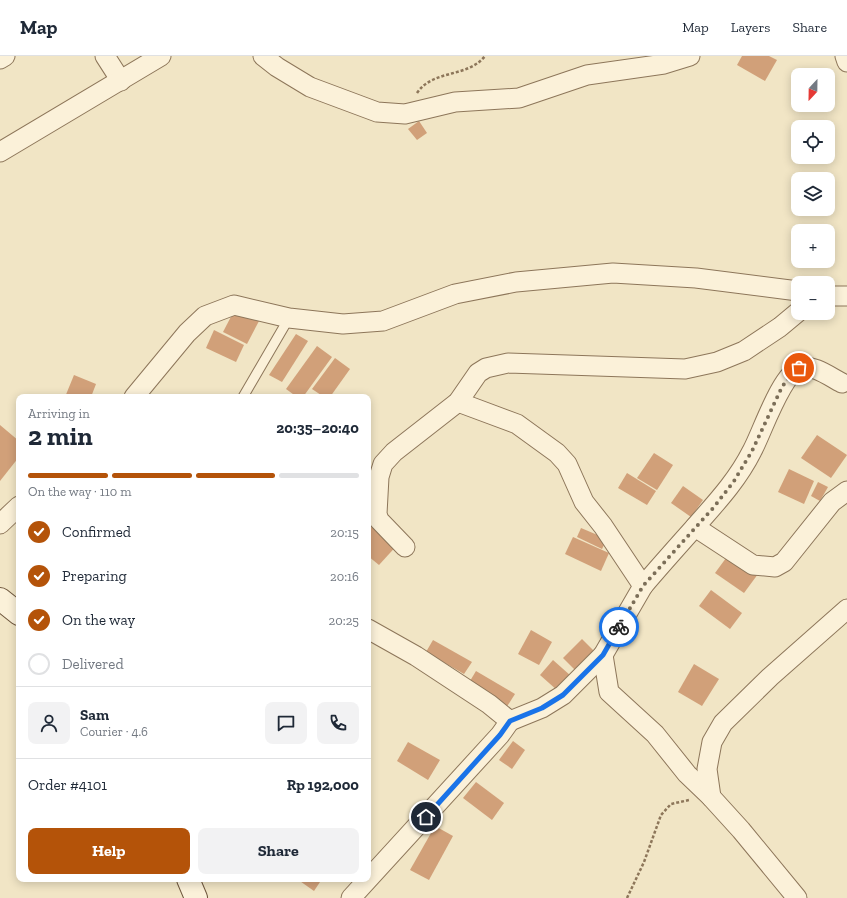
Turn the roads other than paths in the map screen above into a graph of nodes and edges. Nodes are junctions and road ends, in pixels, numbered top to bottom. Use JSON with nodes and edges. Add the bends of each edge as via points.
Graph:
{"nodes":[{"id":1,"x":5,"y":56,"type":"edge"},
{"id":2,"x":105,"y":56,"type":"edge"},
{"id":3,"x":161,"y":56,"type":"edge"},
{"id":4,"x":263,"y":56,"type":"edge"},
{"id":5,"x":690,"y":56,"type":"edge"},
{"id":6,"x":845,"y":56,"type":"edge"},
{"id":7,"x":0,"y":59,"type":"edge"},
{"id":8,"x":847,"y":62,"type":"edge"},
{"id":9,"x":121,"y":81,"type":"junction"},
{"id":10,"x":0,"y":152,"type":"edge"},
{"id":11,"x":791,"y":290,"type":"edge"},
{"id":12,"x":835,"y":296,"type":"edge"},
{"id":13,"x":847,"y":296,"type":"edge"},
{"id":14,"x":289,"y":318,"type":"junction"},
{"id":15,"x":791,"y":318,"type":"edge"},
{"id":16,"x":842,"y":383,"type":"dead end"},
{"id":17,"x":136,"y":394,"type":"edge"},
{"id":18,"x":245,"y":394,"type":"edge"},
{"id":19,"x":458,"y":402,"type":"junction"},
{"id":20,"x":847,"y":491,"type":"edge"},
{"id":21,"x":16,"y":509,"type":"edge"},
{"id":22,"x":0,"y":524,"type":"edge"},
{"id":23,"x":695,"y":527,"type":"junction"},
{"id":24,"x":405,"y":547,"type":"dead end"},
{"id":25,"x":643,"y":586,"type":"junction"},
{"id":26,"x":0,"y":599,"type":"edge"},
{"id":27,"x":847,"y":609,"type":"edge"},
{"id":28,"x":16,"y":612,"type":"edge"},
{"id":29,"x":371,"y":630,"type":"edge"},
{"id":30,"x":603,"y":655,"type":"junction"},
{"id":31,"x":510,"y":721,"type":"junction"},
{"id":32,"x":712,"y":797,"type":"junction"},
{"id":33,"x":371,"y":876,"type":"edge"},
{"id":34,"x":189,"y":882,"type":"edge"},
{"id":35,"x":366,"y":882,"type":"edge"},
{"id":36,"x":196,"y":898,"type":"edge"},
{"id":37,"x":351,"y":898,"type":"edge"},
{"id":38,"x":797,"y":898,"type":"edge"}],
"edges":[{"from":1,"to":7,"type":"street"},
{"from":2,"to":9,"type":"street"},
{"from":3,"to":9,"type":"street"},
{"from":4,"to":5,"type":"street","via":[[310,87],[378,112],[405,114],[455,102],[519,98],[587,75],[664,64]]},
{"from":6,"to":8,"type":"street"},
{"from":9,"to":10,"type":"street"},
{"from":11,"to":14,"type":"street","via":[[696,278],[614,273],[516,282],[463,293],[425,304],[383,321],[342,324]]},
{"from":12,"to":13,"type":"street"},
{"from":14,"to":17,"type":"street","via":[[234,305],[205,316],[187,333]]},
{"from":14,"to":18,"type":"lane"},
{"from":15,"to":19,"type":"street","via":[[744,351],[717,362],[685,369],[508,363],[486,368],[478,373]]},
{"from":16,"to":23,"type":"street","via":[[811,367],[799,368],[790,376],[734,481]]},
{"from":19,"to":24,"type":"street","via":[[394,452],[383,464],[379,477],[377,514],[379,520]]},
{"from":19,"to":25,"type":"street","via":[[517,424],[557,453],[567,464],[584,502]]},
{"from":20,"to":23,"type":"street","via":[[832,502],[784,562],[775,567],[753,565]]},
{"from":21,"to":22,"type":"street"},
{"from":23,"to":25,"type":"street"},
{"from":25,"to":30,"type":"street"},
{"from":26,"to":28,"type":"main road"},
{"from":27,"to":32,"type":"street","via":[[770,677],[723,723],[712,742],[707,769]]},
{"from":29,"to":31,"type":"street","via":[[416,656],[489,704]]},
{"from":30,"to":31,"type":"street","via":[[563,695],[542,708]]},
{"from":30,"to":32,"type":"street","via":[[609,692],[654,734],[687,774]]},
{"from":31,"to":33,"type":"street"},
{"from":32,"to":38,"type":"street"},
{"from":34,"to":36,"type":"main road"},
{"from":35,"to":37,"type":"street"}]}
